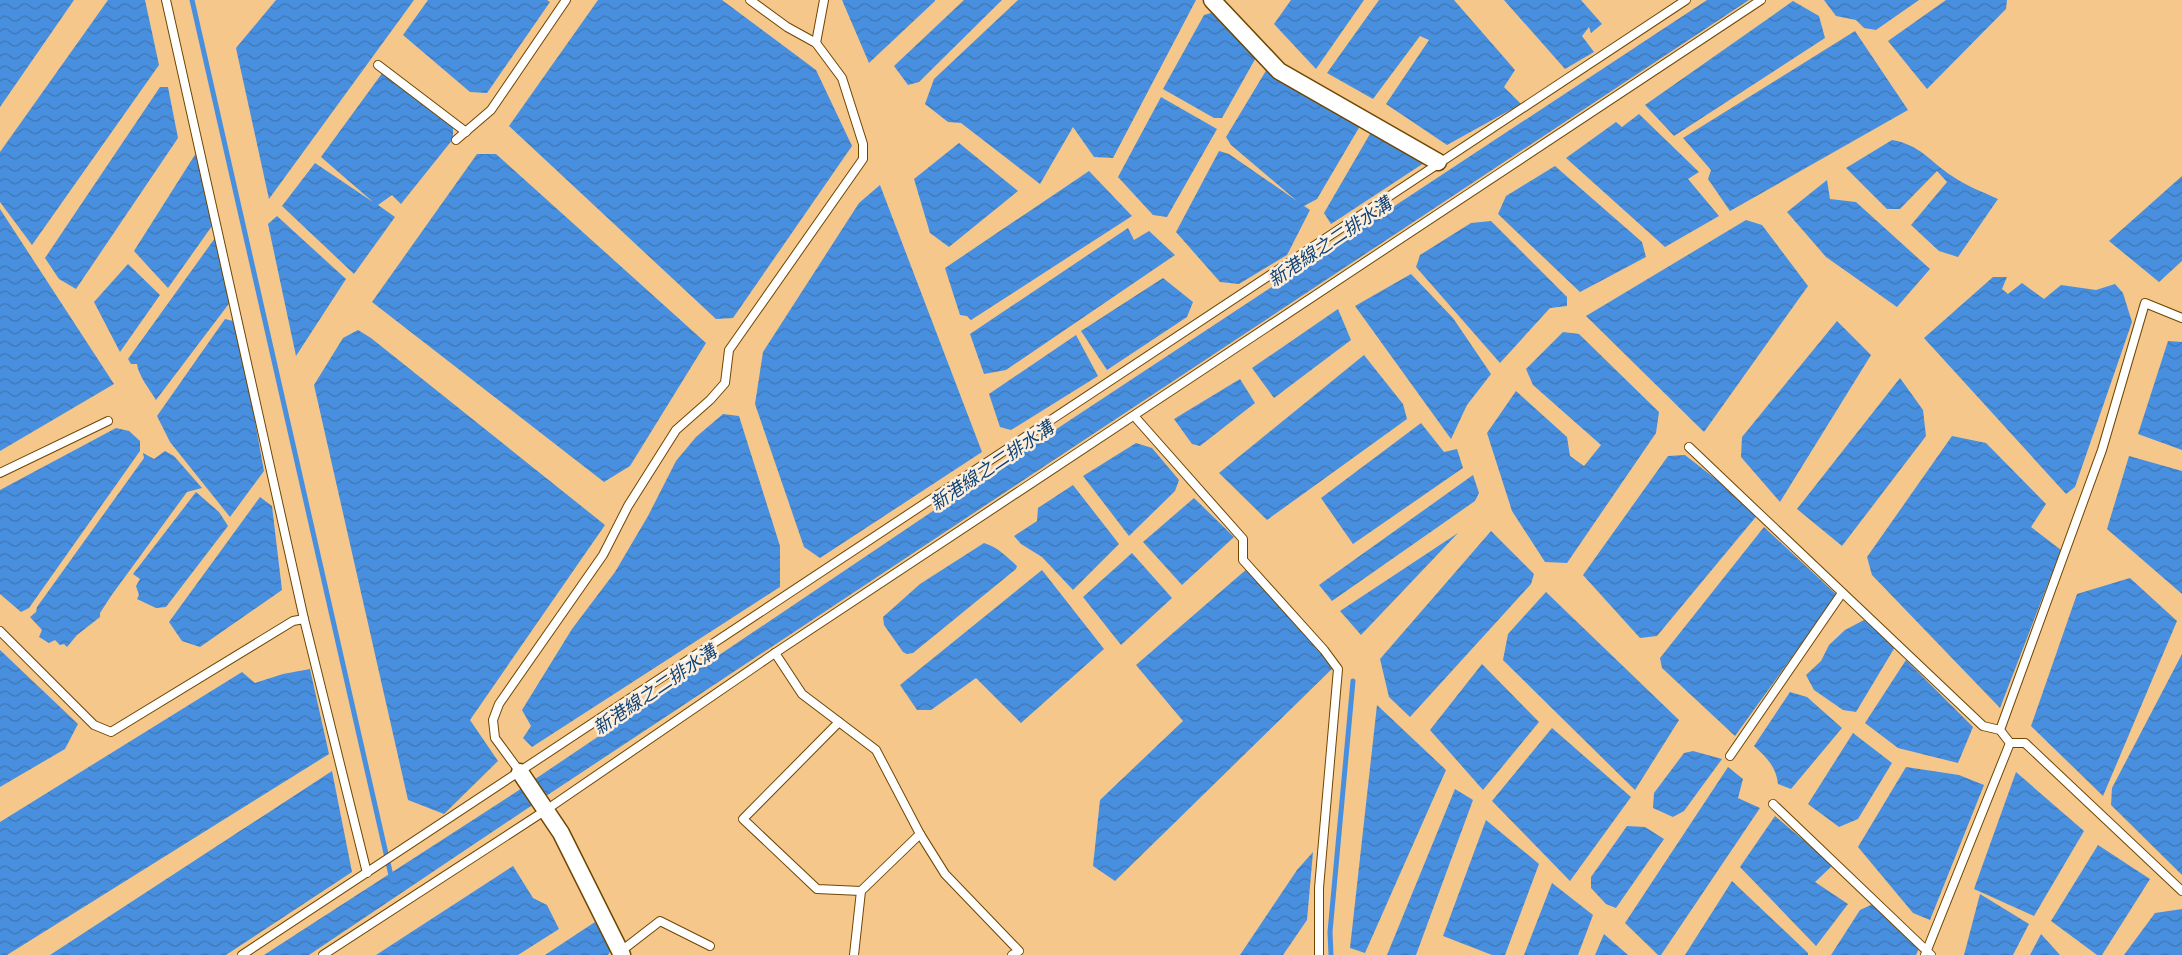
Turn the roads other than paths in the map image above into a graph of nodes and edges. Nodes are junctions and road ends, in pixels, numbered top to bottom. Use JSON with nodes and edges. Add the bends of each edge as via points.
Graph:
{"nodes":[{"id":1,"x":166,"y":0,"type":"edge"},
{"id":2,"x":566,"y":0,"type":"edge"},
{"id":3,"x":750,"y":0,"type":"edge"},
{"id":4,"x":824,"y":0,"type":"edge"},
{"id":5,"x":1212,"y":0,"type":"edge"},
{"id":6,"x":1686,"y":0,"type":"edge"},
{"id":7,"x":1761,"y":0,"type":"edge"},
{"id":8,"x":816,"y":44,"type":"junction"},
{"id":9,"x":378,"y":65,"type":"dead end"},
{"id":10,"x":466,"y":132,"type":"junction"},
{"id":11,"x":456,"y":140,"type":"dead end"},
{"id":12,"x":1438,"y":162,"type":"junction"},
{"id":13,"x":2182,"y":318,"type":"edge"},
{"id":14,"x":1135,"y":417,"type":"junction"},
{"id":15,"x":108,"y":421,"type":"dead end"},
{"id":16,"x":1689,"y":447,"type":"dead end"},
{"id":17,"x":0,"y":473,"type":"edge"},
{"id":18,"x":1842,"y":593,"type":"junction"},
{"id":19,"x":304,"y":619,"type":"junction"},
{"id":20,"x":0,"y":631,"type":"edge"},
{"id":21,"x":775,"y":654,"type":"junction"},
{"id":22,"x":839,"y":722,"type":"junction"},
{"id":23,"x":2000,"y":730,"type":"junction"},
{"id":24,"x":2010,"y":743,"type":"junction"},
{"id":25,"x":1730,"y":756,"type":"dead end"},
{"id":26,"x":520,"y":772,"type":"junction"},
{"id":27,"x":1773,"y":804,"type":"dead end"},
{"id":28,"x":546,"y":810,"type":"junction"},
{"id":29,"x":920,"y":834,"type":"junction"},
{"id":30,"x":367,"y":873,"type":"junction"},
{"id":31,"x":861,"y":891,"type":"junction"},
{"id":32,"x":2182,"y":891,"type":"edge"},
{"id":33,"x":710,"y":946,"type":"dead end"},
{"id":34,"x":621,"y":953,"type":"edge"},
{"id":35,"x":1928,"y":954,"type":"edge"},
{"id":36,"x":242,"y":955,"type":"edge"},
{"id":37,"x":323,"y":955,"type":"edge"},
{"id":38,"x":854,"y":955,"type":"edge"},
{"id":39,"x":1012,"y":955,"type":"edge"},
{"id":40,"x":1319,"y":955,"type":"edge"}],
"edges":[{"from":1,"to":19,"type":"lane"},
{"from":2,"to":10,"type":"lane","via":[[491,110]]},
{"from":3,"to":8,"type":"lane"},
{"from":4,"to":8,"type":"lane"},
{"from":5,"to":12,"type":"street","via":[[1279,71]]},
{"from":6,"to":12,"type":"lane"},
{"from":7,"to":14,"type":"lane"},
{"from":8,"to":26,"type":"lane","via":[[842,78],[863,144],[863,159],[729,350],[725,383],[676,430],[628,506],[603,555],[499,704],[493,720],[495,738]]},
{"from":9,"to":10,"type":"lane"},
{"from":10,"to":11,"type":"lane"},
{"from":12,"to":26,"type":"lane"},
{"from":13,"to":23,"type":"lane","via":[[2145,303],[2102,450]]},
{"from":14,"to":21,"type":"lane"},
{"from":14,"to":40,"type":"lane","via":[[1243,539],[1243,560],[1338,669],[1319,888]]},
{"from":15,"to":17,"type":"lane"},
{"from":16,"to":18,"type":"lane"},
{"from":18,"to":23,"type":"lane","via":[[1983,726]]},
{"from":18,"to":25,"type":"lane"},
{"from":19,"to":20,"type":"lane","via":[[293,621],[111,732],[94,725]]},
{"from":19,"to":30,"type":"lane"},
{"from":21,"to":22,"type":"lane","via":[[802,694]]},
{"from":21,"to":28,"type":"lane"},
{"from":22,"to":29,"type":"lane","via":[[876,750]]},
{"from":22,"to":31,"type":"lane","via":[[743,819],[817,889]]},
{"from":23,"to":24,"type":"lane"},
{"from":24,"to":32,"type":"lane","via":[[2025,744]]},
{"from":24,"to":35,"type":"lane"},
{"from":26,"to":28,"type":"street"},
{"from":26,"to":30,"type":"lane"},
{"from":27,"to":35,"type":"lane"},
{"from":28,"to":34,"type":"street","via":[[562,832]]},
{"from":28,"to":37,"type":"lane"},
{"from":29,"to":31,"type":"lane"},
{"from":29,"to":39,"type":"lane","via":[[945,874],[1019,951]]},
{"from":30,"to":36,"type":"lane"},
{"from":31,"to":38,"type":"lane"},
{"from":33,"to":34,"type":"lane","via":[[660,921]]}]}
